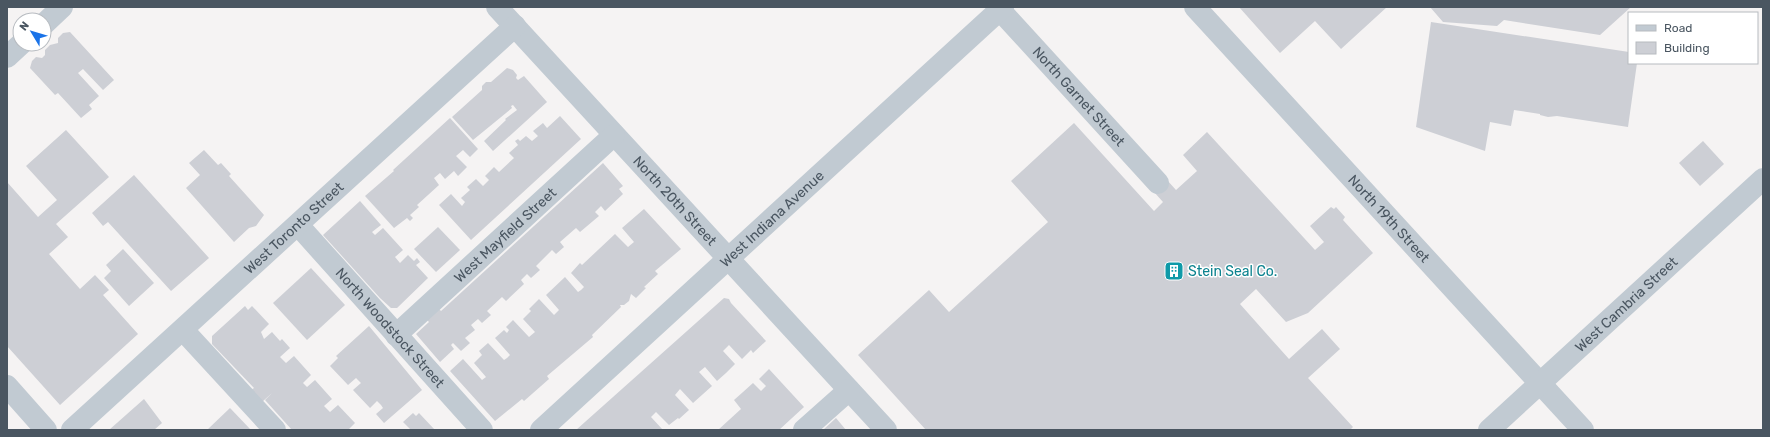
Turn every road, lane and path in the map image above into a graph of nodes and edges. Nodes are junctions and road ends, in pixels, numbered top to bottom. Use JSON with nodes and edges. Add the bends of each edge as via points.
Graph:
{"nodes":[{"id":1,"x":62,"y":7,"type":"edge"},
{"id":2,"x":497,"y":7,"type":"edge"},
{"id":3,"x":1195,"y":7,"type":"edge"},
{"id":4,"x":1002,"y":8,"type":"edge"},
{"id":5,"x":52,"y":16,"type":"edge"},
{"id":6,"x":515,"y":26,"type":"junction"},
{"id":7,"x":614,"y":135,"type":"junction"},
{"id":8,"x":1763,"y":179,"type":"edge"},
{"id":9,"x":1158,"y":183,"type":"dead end"},
{"id":10,"x":298,"y":226,"type":"junction"},
{"id":11,"x":728,"y":259,"type":"junction"},
{"id":12,"x":183,"y":330,"type":"junction"},
{"id":13,"x":396,"y":335,"type":"junction"},
{"id":14,"x":1540,"y":383,"type":"junction"},
{"id":15,"x":7,"y":386,"type":"edge"},
{"id":16,"x":848,"y":390,"type":"junction"},
{"id":17,"x":46,"y":430,"type":"edge"},
{"id":18,"x":72,"y":430,"type":"edge"},
{"id":19,"x":275,"y":430,"type":"edge"},
{"id":20,"x":482,"y":430,"type":"edge"},
{"id":21,"x":541,"y":430,"type":"edge"},
{"id":22,"x":804,"y":430,"type":"edge"},
{"id":23,"x":886,"y":430,"type":"edge"},
{"id":24,"x":1489,"y":430,"type":"edge"},
{"id":25,"x":1584,"y":430,"type":"edge"}],
"edges":[{"from":1,"to":5,"type":"street"},
{"from":2,"to":6,"type":"street","name":"North 20th Street"},
{"from":3,"to":14,"type":"street","name":"North 19th Street"},
{"from":4,"to":9,"type":"street","name":"North Garnet Street"},
{"from":4,"to":11,"type":"street","name":"West Indiana Avenue"},
{"from":6,"to":7,"type":"street","name":"North 20th Street"},
{"from":6,"to":10,"type":"street","name":"West Toronto Street"},
{"from":7,"to":11,"type":"street","name":"North 20th Street"},
{"from":7,"to":13,"type":"street","name":"West Mayfield Street"},
{"from":8,"to":14,"type":"street","name":"West Cambria Street"},
{"from":10,"to":12,"type":"street","name":"West Toronto Street"},
{"from":10,"to":13,"type":"street","name":"North Woodstock Street"},
{"from":11,"to":16,"type":"street","name":"North 20th Street"},
{"from":11,"to":21,"type":"street","name":"West Indiana Avenue"},
{"from":12,"to":18,"type":"street","name":"West Toronto Street"},
{"from":12,"to":19,"type":"street"},
{"from":13,"to":20,"type":"street","name":"North Woodstock Street"},
{"from":14,"to":24,"type":"street","name":"West Cambria Street"},
{"from":14,"to":25,"type":"street","name":"North 19th Street"},
{"from":15,"to":17,"type":"street"},
{"from":16,"to":22,"type":"street"},
{"from":16,"to":23,"type":"street","name":"North 20th Street"}]}
